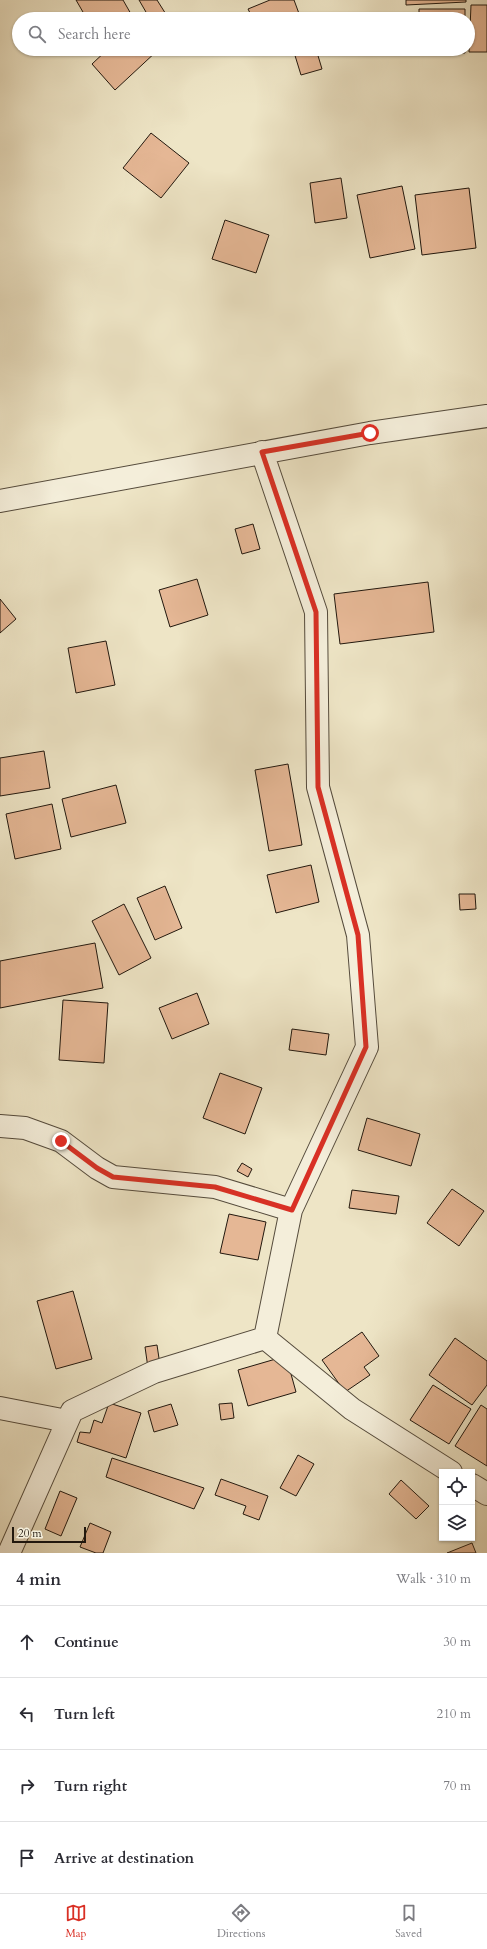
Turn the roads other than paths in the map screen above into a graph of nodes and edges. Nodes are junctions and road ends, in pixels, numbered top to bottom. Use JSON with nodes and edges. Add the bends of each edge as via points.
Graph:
{"nodes":[{"id":1,"x":487,"y":416,"type":"edge"},
{"id":2,"x":262,"y":452,"type":"junction"},
{"id":3,"x":0,"y":501,"type":"edge"},
{"id":4,"x":0,"y":1126,"type":"edge"},
{"id":5,"x":292,"y":1210,"type":"junction"},
{"id":6,"x":265,"y":1338,"type":"junction"},
{"id":7,"x":0,"y":1408,"type":"edge"},
{"id":8,"x":67,"y":1421,"type":"junction"},
{"id":9,"x":446,"y":1469,"type":"edge"},
{"id":10,"x":475,"y":1487,"type":"edge"},
{"id":11,"x":487,"y":1494,"type":"edge"},
{"id":12,"x":9,"y":1553,"type":"edge"}],
"edges":[{"from":1,"to":2,"type":"street"},
{"from":2,"to":3,"type":"street"},
{"from":2,"to":5,"type":"street","via":[[316,612],[318,787],[358,935],[366,1047]]},
{"from":4,"to":5,"type":"street","via":[[26,1128],[61,1141],[113,1177],[215,1187]]},
{"from":5,"to":6,"type":"street"},
{"from":6,"to":8,"type":"street","via":[[154,1372],[72,1411]]},
{"from":6,"to":9,"type":"street","via":[[352,1409]]},
{"from":7,"to":8,"type":"street"},
{"from":8,"to":12,"type":"street"},
{"from":10,"to":11,"type":"street"}]}
